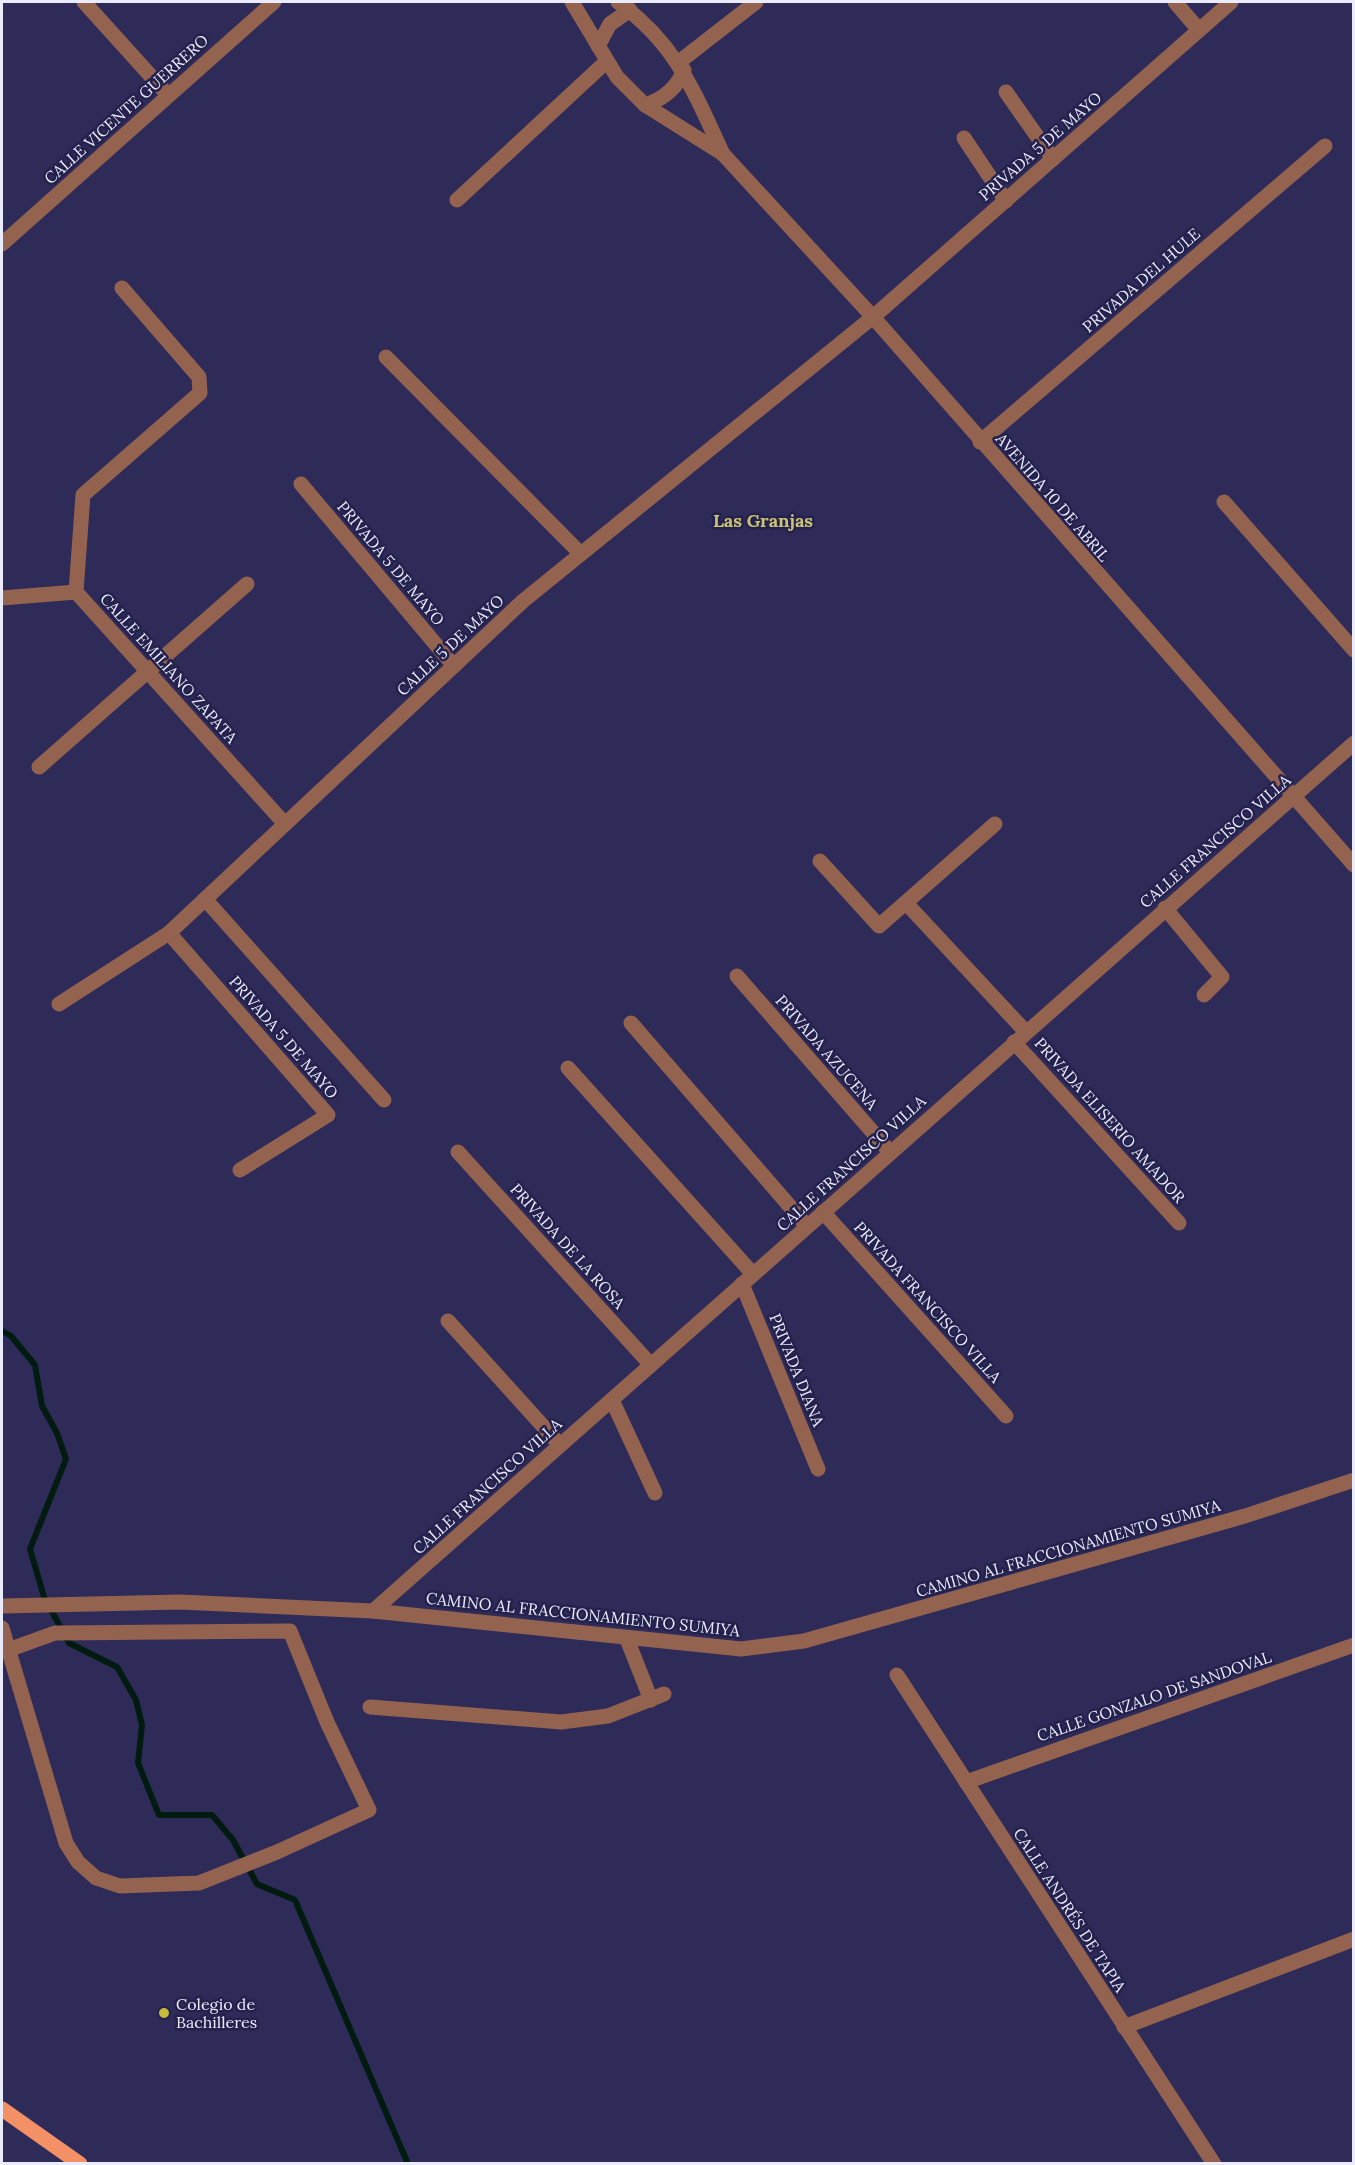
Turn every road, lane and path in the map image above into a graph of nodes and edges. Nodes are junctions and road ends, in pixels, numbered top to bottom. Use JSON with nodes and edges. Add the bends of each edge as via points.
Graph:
{"nodes":[{"id":1,"x":84,"y":2,"type":"edge"},
{"id":2,"x":273,"y":2,"type":"edge"},
{"id":3,"x":572,"y":2,"type":"edge"},
{"id":4,"x":756,"y":2,"type":"edge"},
{"id":5,"x":1175,"y":2,"type":"edge"},
{"id":6,"x":1231,"y":2,"type":"edge"},
{"id":7,"x":624,"y":6,"type":"edge"},
{"id":8,"x":1199,"y":30,"type":"junction"},
{"id":9,"x":598,"y":46,"type":"junction"},
{"id":10,"x":607,"y":61,"type":"junction"},
{"id":11,"x":681,"y":66,"type":"junction"},
{"id":12,"x":1006,"y":92,"type":"dead end"},
{"id":13,"x":168,"y":95,"type":"junction"},
{"id":14,"x":645,"y":105,"type":"junction"},
{"id":15,"x":964,"y":138,"type":"dead end"},
{"id":16,"x":1325,"y":146,"type":"dead end"},
{"id":17,"x":723,"y":153,"type":"junction"},
{"id":18,"x":1053,"y":159,"type":"junction"},
{"id":19,"x":457,"y":200,"type":"dead end"},
{"id":20,"x":1006,"y":201,"type":"junction"},
{"id":21,"x":2,"y":244,"type":"edge"},
{"id":22,"x":122,"y":288,"type":"dead end"},
{"id":23,"x":873,"y":317,"type":"junction"},
{"id":24,"x":386,"y":357,"type":"dead end"},
{"id":25,"x":980,"y":442,"type":"junction"},
{"id":26,"x":301,"y":484,"type":"dead end"},
{"id":27,"x":1224,"y":502,"type":"dead end"},
{"id":28,"x":581,"y":554,"type":"junction"},
{"id":29,"x":247,"y":584,"type":"dead end"},
{"id":30,"x":76,"y":592,"type":"junction"},
{"id":31,"x":2,"y":598,"type":"edge"},
{"id":32,"x":1353,"y":650,"type":"edge"},
{"id":33,"x":454,"y":666,"type":"junction"},
{"id":34,"x":148,"y":671,"type":"junction"},
{"id":35,"x":1353,"y":743,"type":"edge"},
{"id":36,"x":39,"y":767,"type":"dead end"},
{"id":37,"x":1293,"y":795,"type":"junction"},
{"id":38,"x":285,"y":824,"type":"junction"},
{"id":39,"x":995,"y":824,"type":"dead end"},
{"id":40,"x":820,"y":861,"type":"dead end"},
{"id":41,"x":1353,"y":865,"type":"edge"},
{"id":42,"x":205,"y":899,"type":"junction"},
{"id":43,"x":906,"y":903,"type":"junction"},
{"id":44,"x":1165,"y":908,"type":"junction"},
{"id":45,"x":169,"y":933,"type":"junction"},
{"id":46,"x":737,"y":976,"type":"dead end"},
{"id":47,"x":1204,"y":995,"type":"dead end"},
{"id":48,"x":59,"y":1004,"type":"dead end"},
{"id":49,"x":631,"y":1023,"type":"dead end"},
{"id":50,"x":1020,"y":1037,"type":"junction"},
{"id":51,"x":568,"y":1068,"type":"dead end"},
{"id":52,"x":384,"y":1100,"type":"dead end"},
{"id":53,"x":458,"y":1152,"type":"dead end"},
{"id":54,"x":890,"y":1152,"type":"junction"},
{"id":55,"x":240,"y":1170,"type":"dead end"},
{"id":56,"x":823,"y":1212,"type":"junction"},
{"id":57,"x":1179,"y":1222,"type":"dead end"},
{"id":58,"x":807,"y":1226,"type":"junction"},
{"id":59,"x":748,"y":1279,"type":"junction"},
{"id":60,"x":448,"y":1321,"type":"dead end"},
{"id":61,"x":651,"y":1365,"type":"junction"},
{"id":62,"x":612,"y":1400,"type":"junction"},
{"id":63,"x":1006,"y":1416,"type":"dead end"},
{"id":64,"x":560,"y":1445,"type":"junction"},
{"id":65,"x":818,"y":1469,"type":"dead end"},
{"id":66,"x":1353,"y":1480,"type":"edge"},
{"id":67,"x":655,"y":1493,"type":"dead end"},
{"id":68,"x":2,"y":1606,"type":"edge"},
{"id":69,"x":373,"y":1611,"type":"junction"},
{"id":70,"x":2,"y":1629,"type":"edge"},
{"id":71,"x":627,"y":1639,"type":"junction"},
{"id":72,"x":1353,"y":1645,"type":"edge"},
{"id":73,"x":8,"y":1650,"type":"junction"},
{"id":74,"x":897,"y":1675,"type":"dead end"},
{"id":75,"x":370,"y":1707,"type":"dead end"},
{"id":76,"x":966,"y":1782,"type":"junction"},
{"id":77,"x":1353,"y":1939,"type":"edge"},
{"id":78,"x":1124,"y":2028,"type":"junction"},
{"id":79,"x":2,"y":2109,"type":"edge"},
{"id":80,"x":80,"y":2163,"type":"edge"},
{"id":81,"x":1214,"y":2163,"type":"edge"}],
"edges":[{"from":1,"to":13,"type":"street"},
{"from":2,"to":13,"type":"street","name":"CALLE VICENTE GUERRERO"},
{"from":3,"to":9,"type":"street","name":"AVENIDA 10 DE ABRIL"},
{"from":4,"to":11,"type":"street"},
{"from":5,"to":8,"type":"street"},
{"from":6,"to":8,"type":"street","name":"PRIVADA 5 DE MAYO"},
{"from":7,"to":9,"type":"street"},
{"from":7,"to":11,"type":"street","name":"AVENIDA 10 DE ABRIL","via":[[661,38]]},
{"from":8,"to":18,"type":"street","name":"PRIVADA 5 DE MAYO"},
{"from":9,"to":10,"type":"street","name":"AVENIDA 10 DE ABRIL"},
{"from":10,"to":14,"type":"street","name":"AVENIDA 10 DE ABRIL","via":[[616,77]]},
{"from":10,"to":19,"type":"street"},
{"from":11,"to":14,"type":"street","via":[[679,82]]},
{"from":11,"to":17,"type":"street","name":"AVENIDA 10 DE ABRIL"},
{"from":12,"to":18,"type":"street"},
{"from":13,"to":21,"type":"street","name":"CALLE VICENTE GUERRERO"},
{"from":14,"to":17,"type":"street","name":"AVENIDA 10 DE ABRIL"},
{"from":15,"to":20,"type":"street"},
{"from":16,"to":25,"type":"street","name":"PRIVADA DEL HULE"},
{"from":17,"to":23,"type":"street","name":"AVENIDA 10 DE ABRIL"},
{"from":18,"to":20,"type":"street","name":"PRIVADA 5 DE MAYO"},
{"from":20,"to":23,"type":"street","name":"PRIVADA 5 DE MAYO"},
{"from":22,"to":30,"type":"street","via":[[200,377],[200,393],[83,495]]},
{"from":23,"to":25,"type":"street","name":"AVENIDA 10 DE ABRIL"},
{"from":23,"to":28,"type":"street","name":"CALLE 5 DE MAYO"},
{"from":24,"to":28,"type":"street"},
{"from":25,"to":37,"type":"street","name":"AVENIDA 10 DE ABRIL"},
{"from":26,"to":33,"type":"street","name":"PRIVADA 5 DE MAYO"},
{"from":27,"to":32,"type":"street"},
{"from":28,"to":33,"type":"street","name":"CALLE 5 DE MAYO"},
{"from":29,"to":34,"type":"street"},
{"from":30,"to":31,"type":"street","name":"CALLE EMILIANO ZAPATA"},
{"from":30,"to":34,"type":"street","name":"CALLE EMILIANO ZAPATA"},
{"from":33,"to":38,"type":"street","name":"CALLE 5 DE MAYO"},
{"from":34,"to":36,"type":"street"},
{"from":34,"to":38,"type":"street","name":"CALLE EMILIANO ZAPATA"},
{"from":35,"to":37,"type":"street","name":"CALLE FRANCISCO VILLA"},
{"from":37,"to":41,"type":"street","name":"AVENIDA 10 DE ABRIL"},
{"from":37,"to":44,"type":"street","name":"CALLE FRANCISCO VILLA"},
{"from":38,"to":42,"type":"street","name":"CALLE 5 DE MAYO"},
{"from":39,"to":43,"type":"street"},
{"from":40,"to":43,"type":"street","via":[[879,926]]},
{"from":42,"to":45,"type":"street","name":"CALLE 5 DE MAYO"},
{"from":42,"to":52,"type":"street","name":"PRIVADA 5 DE MAYO"},
{"from":43,"to":50,"type":"street","name":"PRIVADA ELISERIO AMADOR"},
{"from":44,"to":47,"type":"street","via":[[1222,977]]},
{"from":44,"to":50,"type":"street","name":"CALLE FRANCISCO VILLA"},
{"from":45,"to":48,"type":"street","name":"CALLE 5 DE MAYO"},
{"from":45,"to":55,"type":"street","name":"PRIVADA 5 DE MAYO","via":[[328,1115]]},
{"from":46,"to":54,"type":"street","name":"PRIVADA AZUCENA"},
{"from":49,"to":58,"type":"street"},
{"from":50,"to":54,"type":"street","name":"CALLE FRANCISCO VILLA"},
{"from":50,"to":57,"type":"street","name":"PRIVADA ELISERIO AMADOR"},
{"from":51,"to":59,"type":"street","name":"PRIVADA DIANA"},
{"from":53,"to":61,"type":"street","name":"PRIVADA DE LA ROSA"},
{"from":54,"to":56,"type":"street","name":"CALLE FRANCISCO VILLA"},
{"from":56,"to":58,"type":"street","name":"CALLE FRANCISCO VILLA"},
{"from":56,"to":63,"type":"street","name":"PRIVADA FRANCISCO VILLA"},
{"from":58,"to":59,"type":"street","name":"CALLE FRANCISCO VILLA"},
{"from":59,"to":61,"type":"street","name":"CALLE FRANCISCO VILLA"},
{"from":59,"to":65,"type":"street","name":"PRIVADA DIANA"},
{"from":60,"to":64,"type":"street"},
{"from":61,"to":62,"type":"street","name":"CALLE FRANCISCO VILLA"},
{"from":62,"to":64,"type":"street","name":"CALLE FRANCISCO VILLA"},
{"from":62,"to":67,"type":"street"},
{"from":64,"to":69,"type":"street","name":"CALLE FRANCISCO VILLA"},
{"from":66,"to":71,"type":"street","name":"CAMINO AL FRACCIONAMIENTO SUMIYA","via":[[1245,1516],[804,1641],[741,1649]]},
{"from":68,"to":69,"type":"street","name":"CAMINO AL FRACCIONAMIENTO SUMIYA","via":[[180,1602]]},
{"from":69,"to":71,"type":"street","name":"CAMINO AL FRACCIONAMIENTO SUMIYA"},
{"from":70,"to":73,"type":"street"},
{"from":71,"to":75,"type":"street","via":[[657,1697],[608,1716],[561,1722]]},
{"from":72,"to":76,"type":"street","name":"CALLE GONZALO DE SANDOVAL"},
{"from":73,"to":73,"type":"street","via":[[55,1633],[290,1631],[369,1810],[199,1883],[120,1886],[96,1878],[78,1862],[66,1843]]},
{"from":74,"to":76,"type":"street","name":"CALLE ANDRÉS DE TAPIA"},
{"from":76,"to":78,"type":"street","name":"CALLE ANDRÉS DE TAPIA"},
{"from":77,"to":78,"type":"street"},
{"from":78,"to":81,"type":"street","name":"CALLE ANDRÉS DE TAPIA"},
{"from":79,"to":80,"type":"main road"}]}
